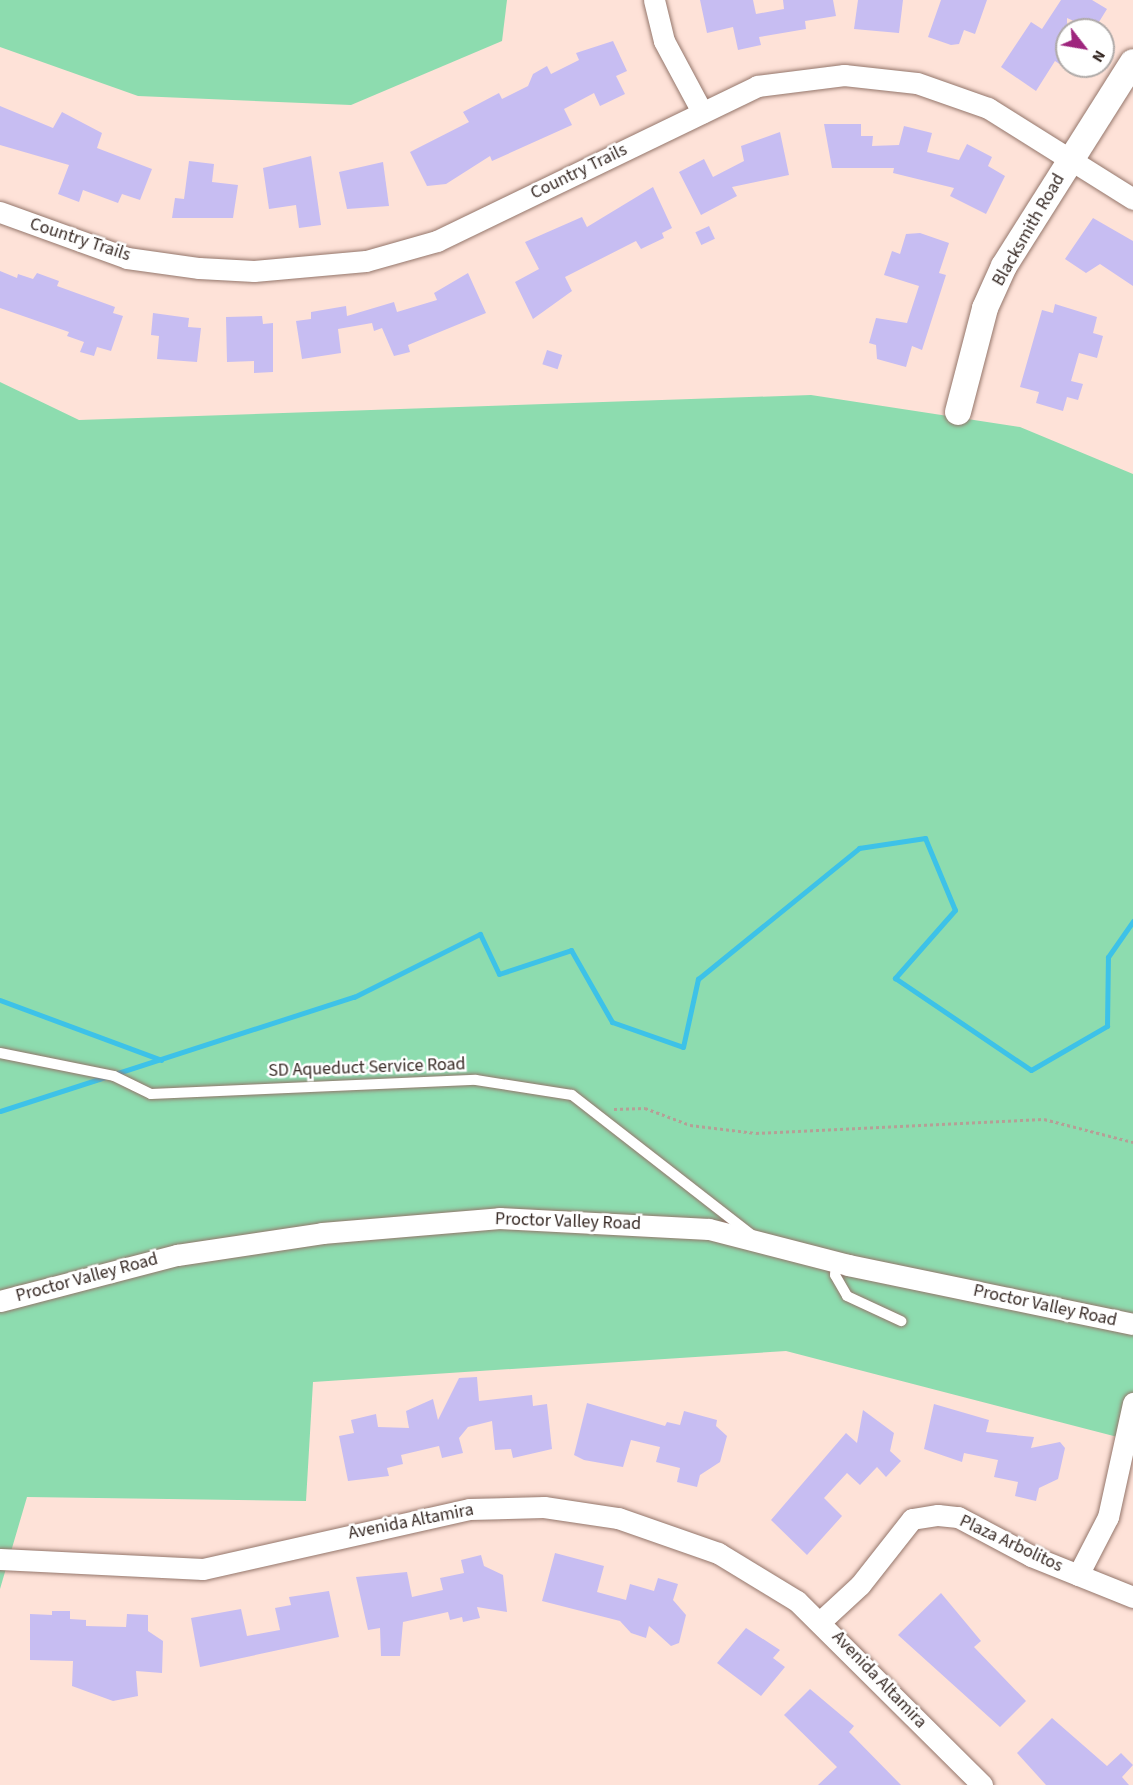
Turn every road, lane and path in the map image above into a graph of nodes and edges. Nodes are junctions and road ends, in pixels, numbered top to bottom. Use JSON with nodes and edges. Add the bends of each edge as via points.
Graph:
{"nodes":[{"id":1,"x":654,"y":0,"type":"edge"},
{"id":2,"x":1133,"y":62,"type":"edge"},
{"id":3,"x":702,"y":112,"type":"junction"},
{"id":4,"x":1070,"y":160,"type":"junction"},
{"id":5,"x":1133,"y":199,"type":"edge"},
{"id":6,"x":0,"y":212,"type":"edge"},
{"id":7,"x":958,"y":412,"type":"dead end"},
{"id":8,"x":0,"y":1053,"type":"edge"},
{"id":9,"x":588,"y":1107,"type":"junction"},
{"id":10,"x":1133,"y":1142,"type":"edge"},
{"id":11,"x":762,"y":1242,"type":"junction"},
{"id":12,"x":836,"y":1262,"type":"junction"},
{"id":13,"x":0,"y":1301,"type":"edge"},
{"id":14,"x":901,"y":1321,"type":"dead end"},
{"id":15,"x":1133,"y":1324,"type":"edge"},
{"id":16,"x":1133,"y":1403,"type":"edge"},
{"id":17,"x":0,"y":1559,"type":"edge"},
{"id":18,"x":1078,"y":1575,"type":"junction"},
{"id":19,"x":1133,"y":1597,"type":"edge"},
{"id":20,"x":821,"y":1621,"type":"junction"},
{"id":21,"x":981,"y":1785,"type":"edge"}],
"edges":[{"from":1,"to":3,"type":"street","via":[[664,41]]},
{"from":2,"to":4,"type":"street","name":"Blacksmith Road"},
{"from":3,"to":4,"type":"street","name":"Country Trails","via":[[757,86],[786,80],[873,76],[932,87],[979,104]]},
{"from":3,"to":6,"type":"street","name":"Country Trails","via":[[437,241],[366,261],[254,271],[199,268],[127,258]]},
{"from":4,"to":5,"type":"street","name":"Country Trails"},
{"from":4,"to":7,"type":"street","name":"Blacksmith Road","via":[[985,308]]},
{"from":8,"to":9,"type":"lane","name":"SD Aqueduct Service Road","via":[[114,1076],[151,1094],[476,1080],[572,1095]]},
{"from":9,"to":10,"type":"path","via":[[645,1108],[690,1125],[756,1133],[1044,1119]]},
{"from":9,"to":11,"type":"lane","name":"SD Aqueduct Service Road"},
{"from":11,"to":12,"type":"street","name":"Proctor Valley Road"},
{"from":11,"to":13,"type":"street","name":"Proctor Valley Road","via":[[710,1228],[498,1218],[322,1233],[177,1255]]},
{"from":12,"to":14,"type":"lane","via":[[835,1275],[847,1296]]},
{"from":12,"to":15,"type":"street","name":"Proctor Valley Road"},
{"from":16,"to":18,"type":"street","via":[[1108,1517]]},
{"from":17,"to":20,"type":"street","name":"Avenida Altamira","via":[[203,1569],[431,1514],[544,1507],[618,1518],[689,1540],[745,1567]]},
{"from":18,"to":19,"type":"street","name":"Plaza Arbolitos"},
{"from":18,"to":20,"type":"street","name":"Plaza Arbolitos","via":[[958,1517],[912,1520],[860,1585]]},
{"from":20,"to":21,"type":"street","name":"Avenida Altamira"}]}
